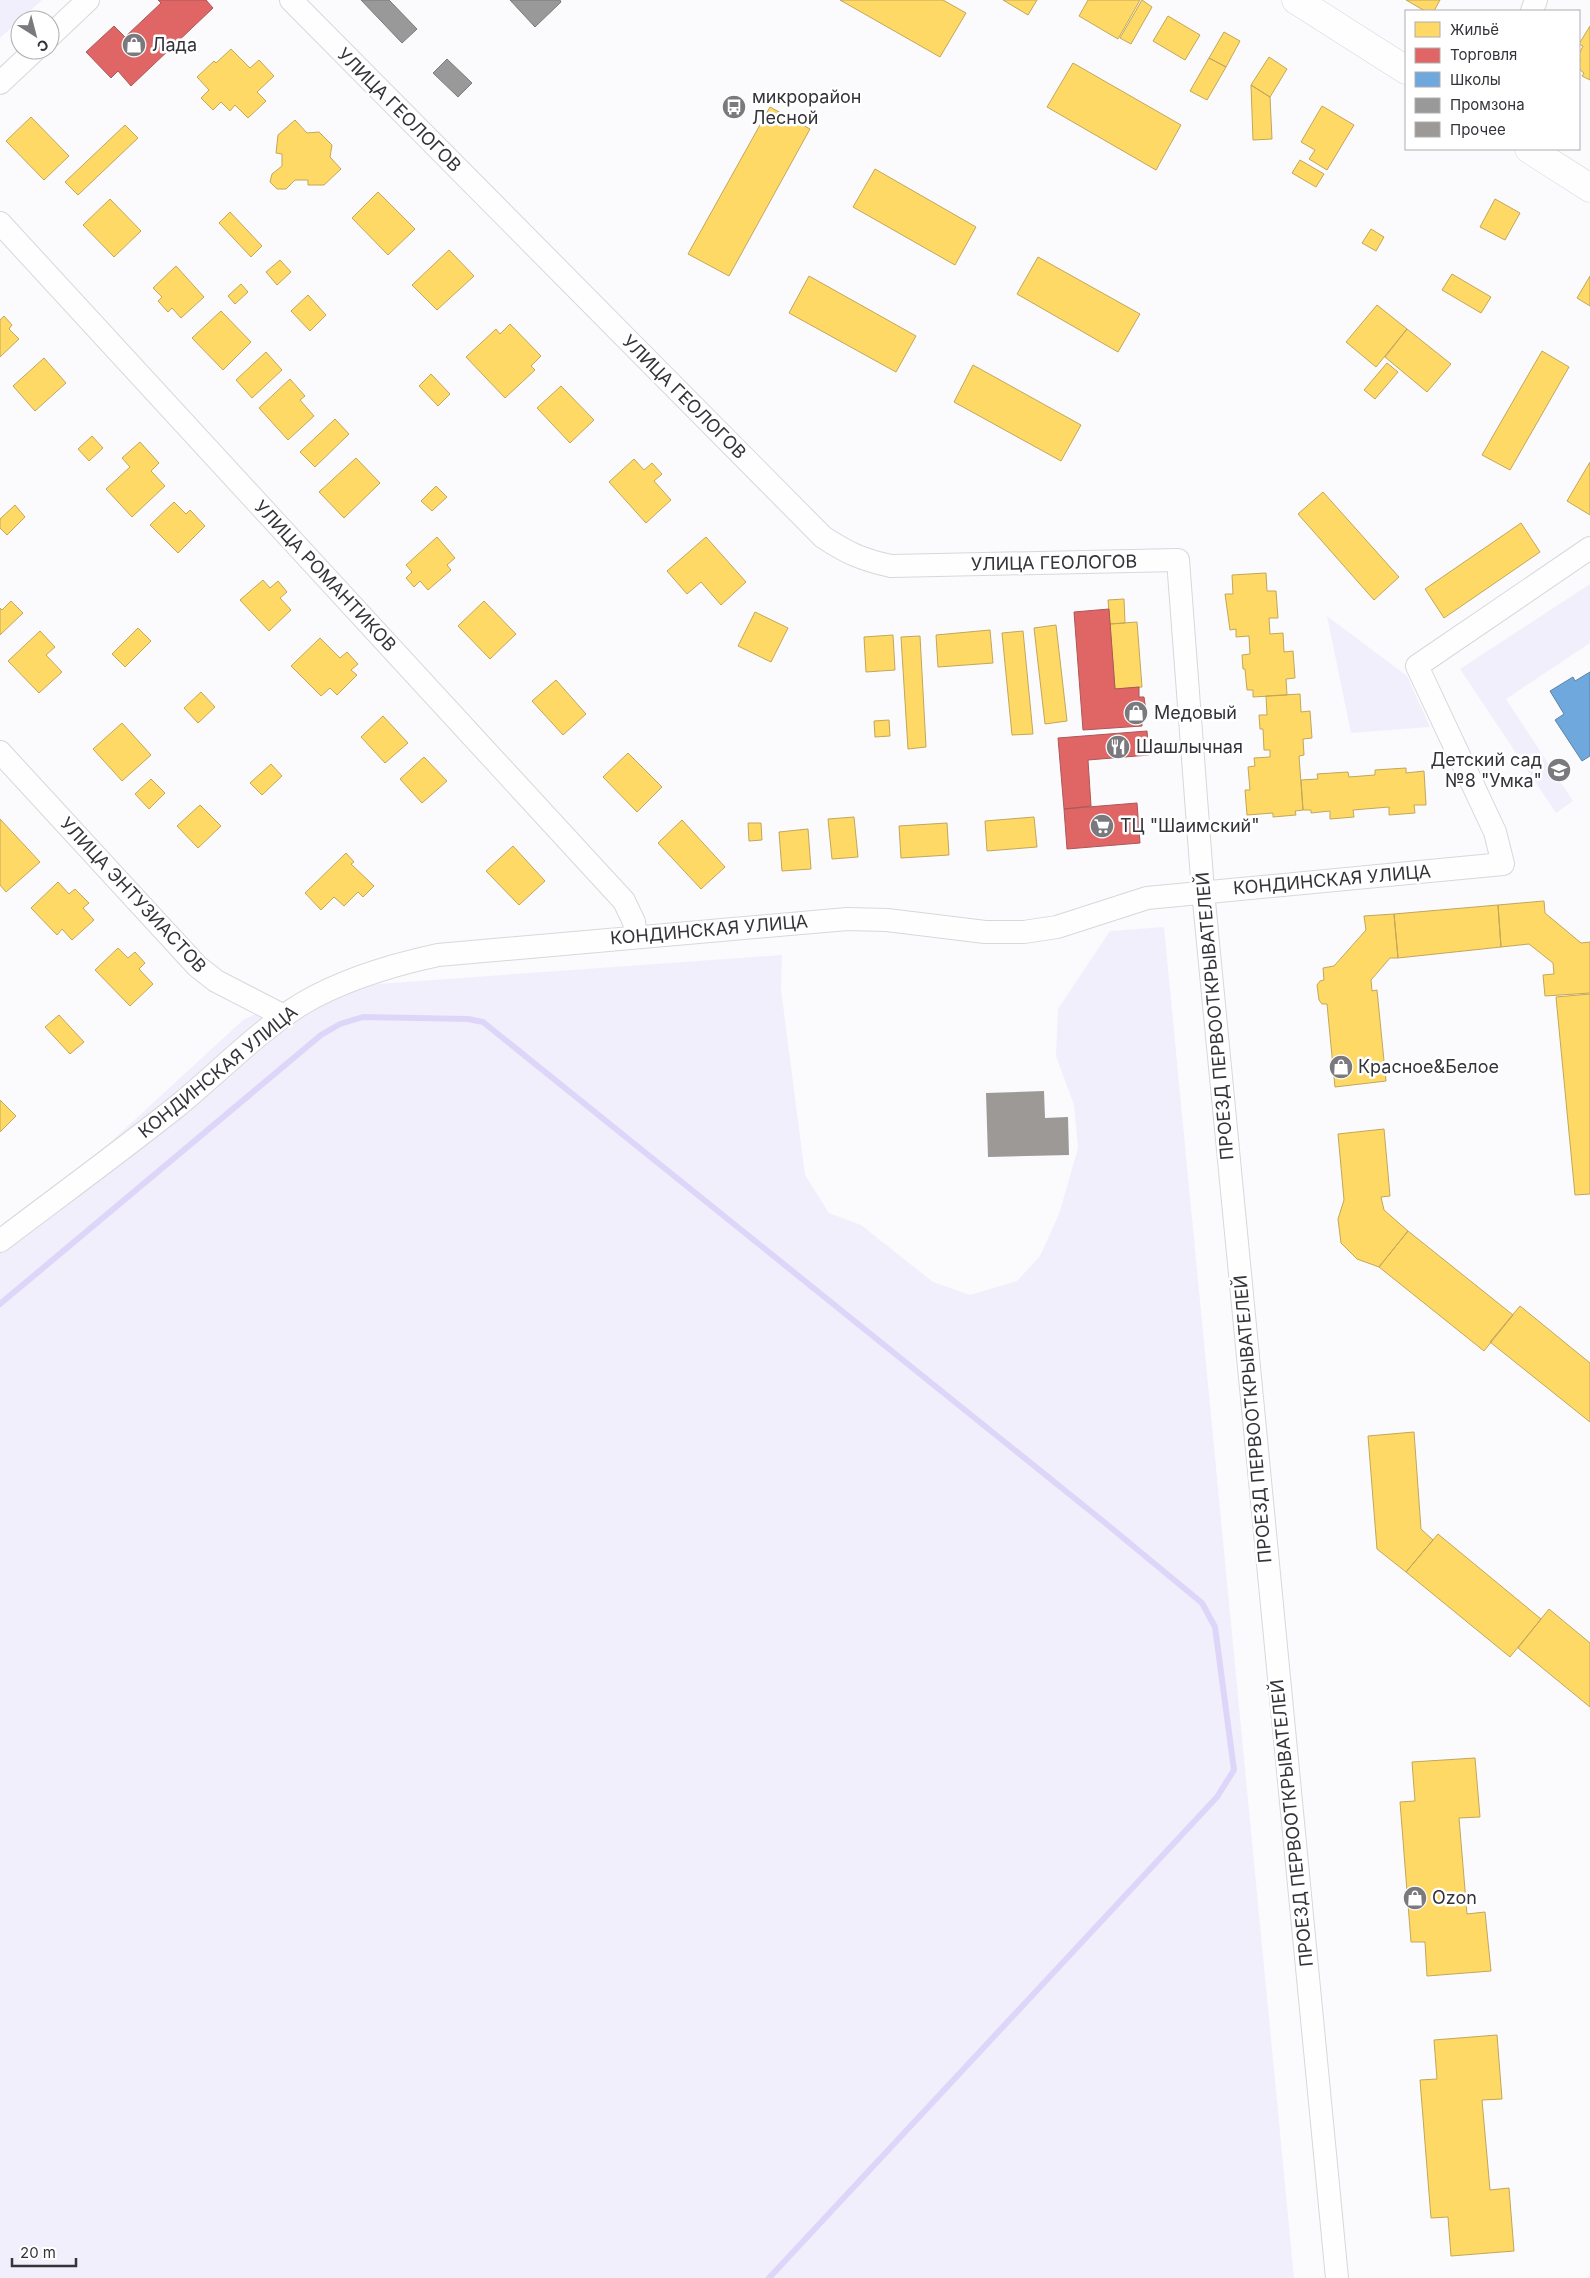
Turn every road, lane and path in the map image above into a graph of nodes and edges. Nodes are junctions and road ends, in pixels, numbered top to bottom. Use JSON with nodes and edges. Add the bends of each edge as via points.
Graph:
{"nodes":[{"id":1,"x":88,"y":0,"type":"edge"},
{"id":2,"x":291,"y":0,"type":"edge"},
{"id":3,"x":1296,"y":0,"type":"edge"},
{"id":4,"x":60,"y":27,"type":"edge"},
{"id":5,"x":24,"y":60,"type":"edge"},
{"id":6,"x":1405,"y":69,"type":"edge"},
{"id":7,"x":0,"y":83,"type":"edge"},
{"id":8,"x":1531,"y":150,"type":"edge"},
{"id":9,"x":1590,"y":188,"type":"edge"},
{"id":10,"x":0,"y":223,"type":"edge"},
{"id":11,"x":1590,"y":548,"type":"edge"},
{"id":12,"x":1178,"y":560,"type":"joint"},
{"id":13,"x":0,"y":752,"type":"edge"},
{"id":14,"x":1203,"y":891,"type":"junction"},
{"id":15,"x":636,"y":936,"type":"junction"},
{"id":16,"x":284,"y":1016,"type":"junction"},
{"id":17,"x":0,"y":1241,"type":"edge"},
{"id":18,"x":1337,"y":2278,"type":"edge"}],
"edges":[{"from":1,"to":4,"type":"street"},
{"from":2,"to":12,"type":"street","name":"УЛИЦА ГЕОЛОГОВ","via":[[823,537],[847,553],[868,561],[898,566]]},
{"from":3,"to":6,"type":"main road"},
{"from":5,"to":7,"type":"street"},
{"from":8,"to":9,"type":"main road"},
{"from":10,"to":15,"type":"street","name":"УЛИЦА РОМАНТИКОВ","via":[[624,901],[634,922]]},
{"from":11,"to":14,"type":"street","name":"КОНДИНСКАЯ УЛИЦА","via":[[1417,666],[1495,832],[1503,864]]},
{"from":12,"to":14,"type":"street","name":"ПРОЕЗД ПЕРВООТКРЫВАТЕЛЕЙ"},
{"from":13,"to":16,"type":"street","name":"УЛИЦА ЭНТУЗИАСТОВ","via":[[197,966],[216,981]]},
{"from":14,"to":15,"type":"street","name":"КОНДИНСКАЯ УЛИЦА","via":[[1147,898],[1057,927],[1024,932],[985,932],[887,920],[847,919]]},
{"from":14,"to":18,"type":"street","name":"ПРОЕЗД ПЕРВООТКРЫВАТЕЛЕЙ"},
{"from":15,"to":16,"type":"street","name":"КОНДИНСКАЯ УЛИЦА","via":[[438,955],[382,970],[324,992]]},
{"from":16,"to":17,"type":"street","name":"КОНДИНСКАЯ УЛИЦА","via":[[175,1108]]}]}
